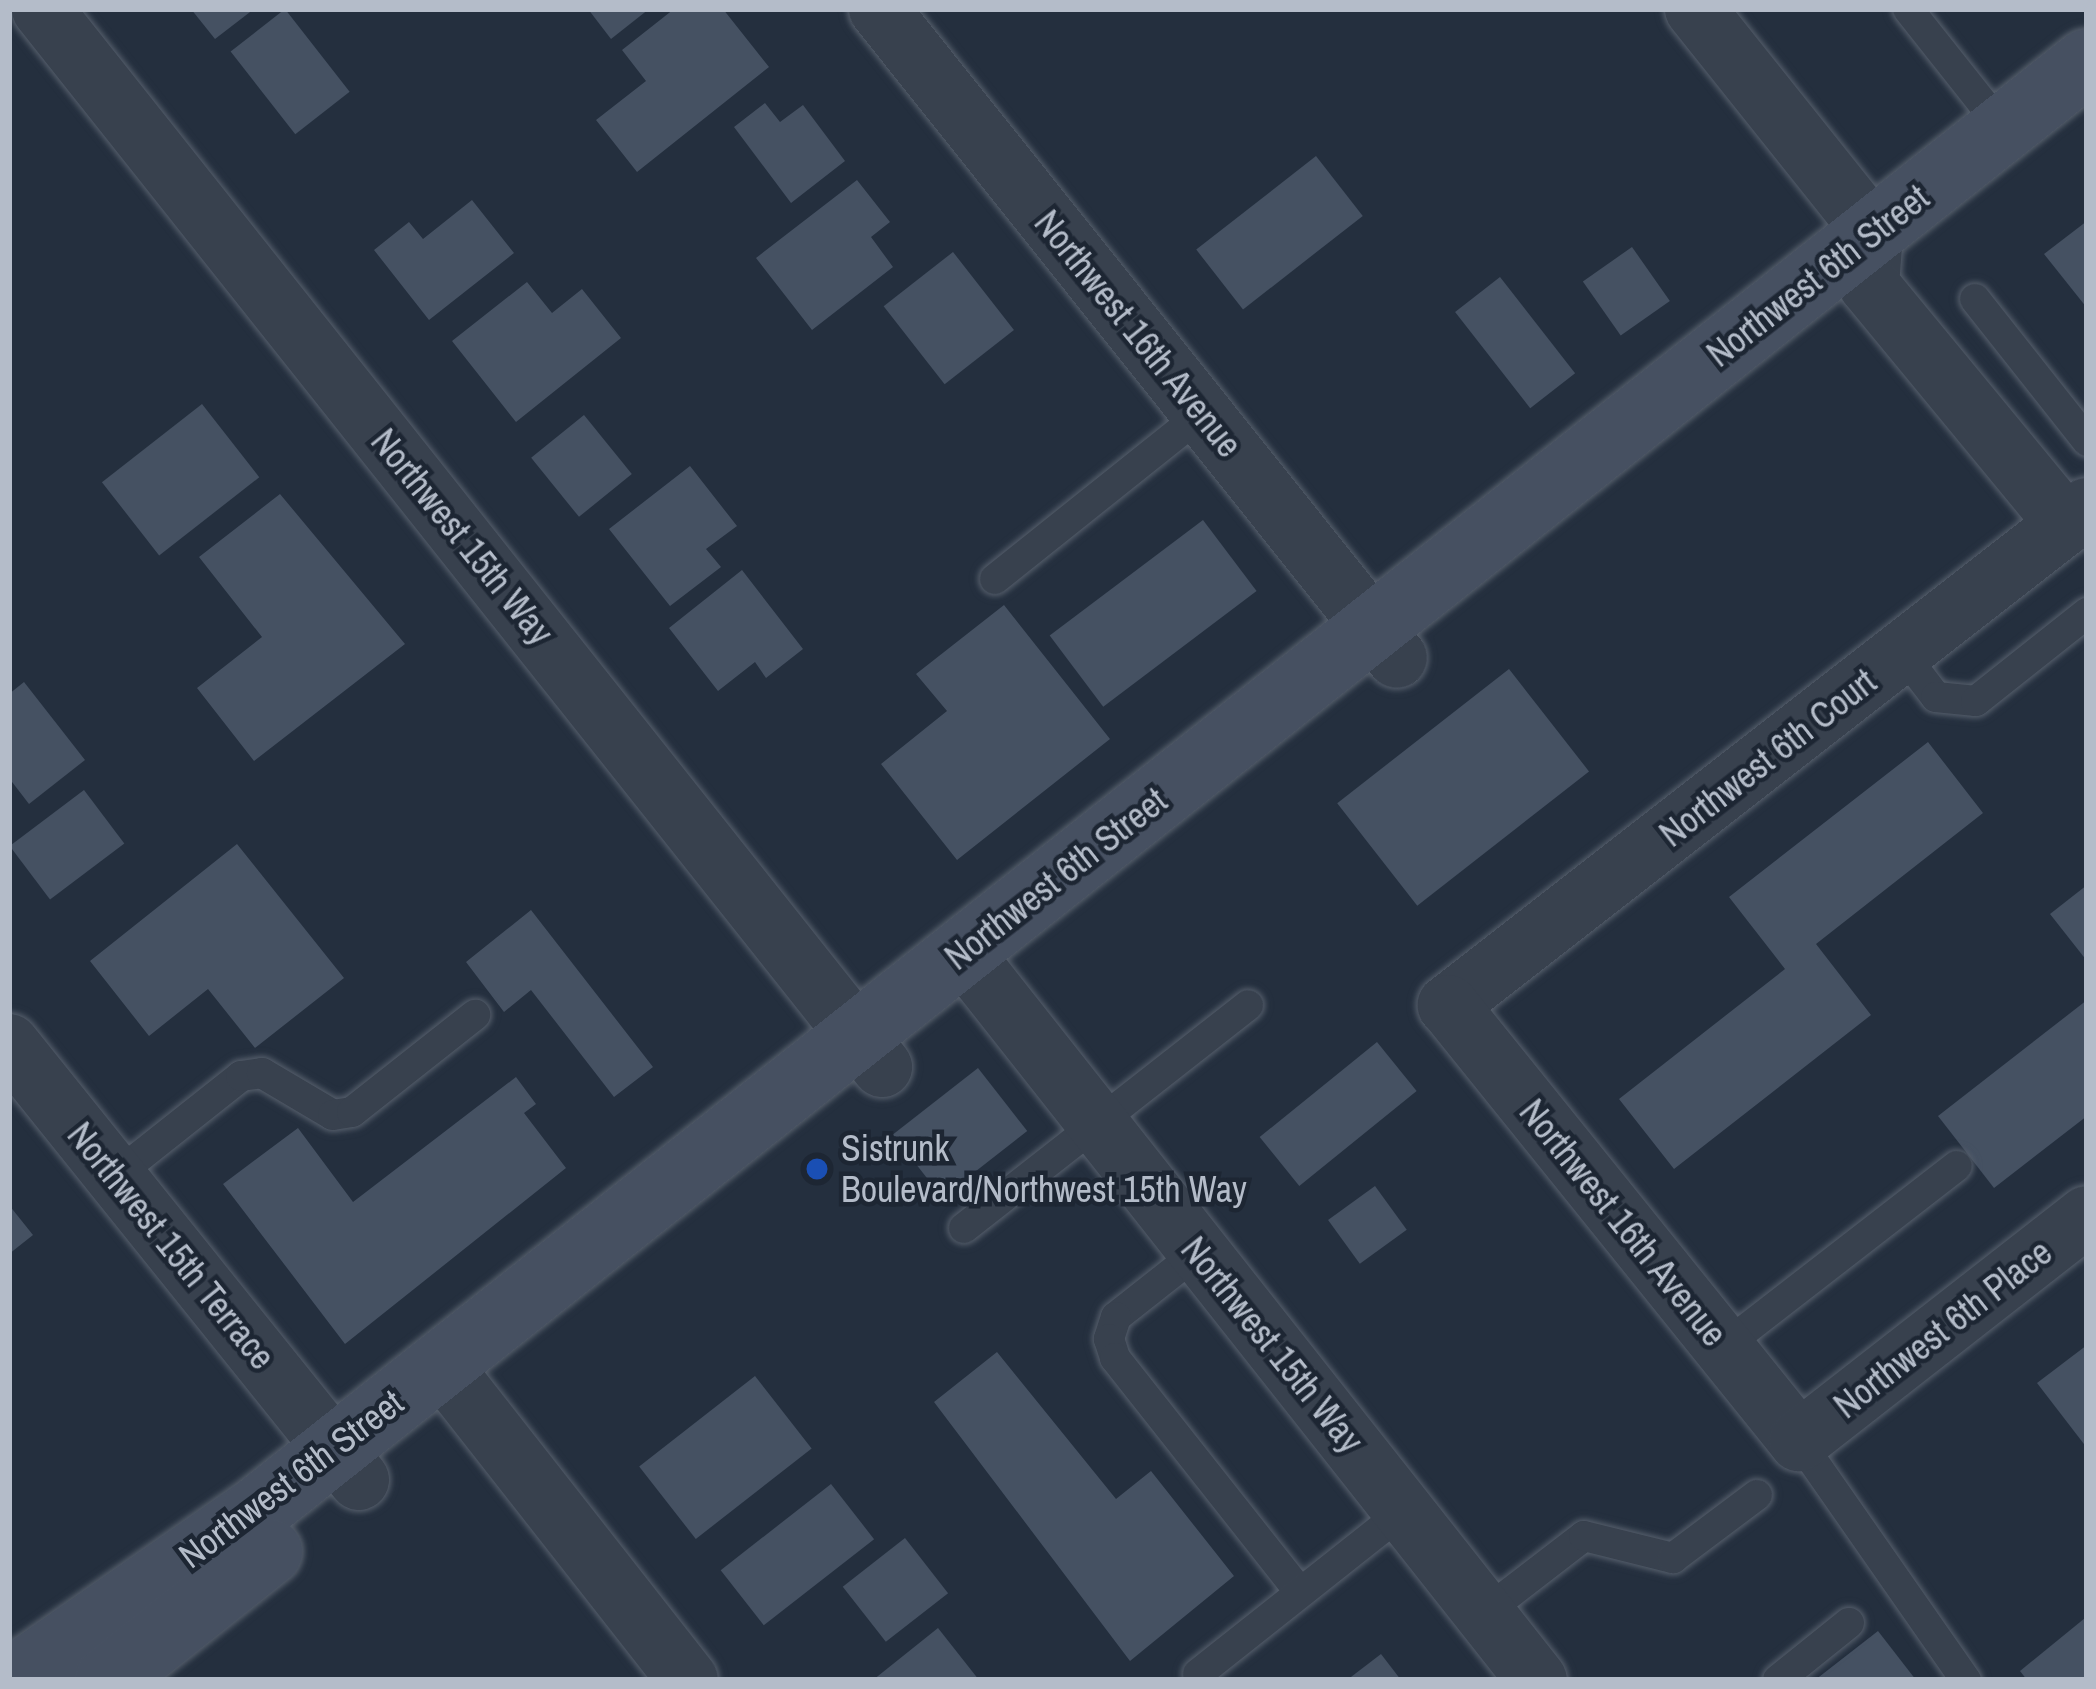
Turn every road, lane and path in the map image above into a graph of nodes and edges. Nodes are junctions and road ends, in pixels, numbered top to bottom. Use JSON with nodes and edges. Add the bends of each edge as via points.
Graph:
{"nodes":[{"id":1,"x":42,"y":9,"type":"edge"},
{"id":2,"x":879,"y":9,"type":"edge"},
{"id":3,"x":1695,"y":9,"type":"edge"},
{"id":4,"x":1908,"y":9,"type":"edge"},
{"id":5,"x":2087,"y":62,"type":"edge"},
{"id":6,"x":2087,"y":112,"type":"edge"},
{"id":7,"x":2002,"y":129,"type":"junction"},
{"id":8,"x":1871,"y":258,"type":"junction"},
{"id":9,"x":1975,"y":298,"type":"dead end"},
{"id":10,"x":1202,"y":415,"type":"junction"},
{"id":11,"x":2087,"y":441,"type":"edge"},
{"id":12,"x":2076,"y":516,"type":"edge"},
{"id":13,"x":995,"y":579,"type":"dead end"},
{"id":14,"x":2087,"y":613,"type":"edge"},
{"id":15,"x":1385,"y":643,"type":"junction"},
{"id":16,"x":1903,"y":654,"type":"junction"},
{"id":17,"x":975,"y":968,"type":"junction"},
{"id":18,"x":1248,"y":1005,"type":"dead end"},
{"id":19,"x":1448,"y":1005,"type":"joint"},
{"id":20,"x":475,"y":1015,"type":"dead end"},
{"id":21,"x":9,"y":1044,"type":"edge"},
{"id":22,"x":871,"y":1051,"type":"junction"},
{"id":23,"x":1096,"y":1124,"type":"junction"},
{"id":24,"x":1957,"y":1166,"type":"dead end"},
{"id":25,"x":116,"y":1176,"type":"junction"},
{"id":26,"x":2087,"y":1216,"type":"edge"},
{"id":27,"x":964,"y":1228,"type":"dead end"},
{"id":28,"x":1197,"y":1253,"type":"junction"},
{"id":29,"x":1722,"y":1348,"type":"junction"},
{"id":30,"x":452,"y":1380,"type":"junction"},
{"id":31,"x":1799,"y":1441,"type":"junction"},
{"id":32,"x":346,"y":1465,"type":"junction"},
{"id":33,"x":1756,"y":1495,"type":"dead end"},
{"id":34,"x":1405,"y":1510,"type":"junction"},
{"id":35,"x":1300,"y":1592,"type":"junction"},
{"id":36,"x":1484,"y":1613,"type":"junction"},
{"id":37,"x":1849,"y":1623,"type":"dead end"},
{"id":38,"x":1198,"y":1674,"type":"dead end"},
{"id":39,"x":13,"y":1680,"type":"edge"},
{"id":40,"x":108,"y":1680,"type":"edge"},
{"id":41,"x":688,"y":1680,"type":"edge"},
{"id":42,"x":1537,"y":1680,"type":"edge"},
{"id":43,"x":1778,"y":1680,"type":"edge"},
{"id":44,"x":1966,"y":1680,"type":"edge"}],
"edges":[{"from":1,"to":22,"type":"street","name":"Northwest 15th Way"},
{"from":2,"to":10,"type":"street","name":"Northwest 16th Avenue"},
{"from":3,"to":8,"type":"street"},
{"from":4,"to":7,"type":"lane"},
{"from":5,"to":7,"type":"street","name":"Northwest 6th Street"},
{"from":6,"to":8,"type":"street","name":"Northwest 6th Street"},
{"from":7,"to":8,"type":"street","name":"Northwest 6th Street"},
{"from":8,"to":12,"type":"street"},
{"from":8,"to":15,"type":"street","name":"Northwest 6th Street"},
{"from":9,"to":11,"type":"lane"},
{"from":10,"to":13,"type":"lane"},
{"from":10,"to":15,"type":"street","name":"Northwest 16th Avenue"},
{"from":12,"to":16,"type":"street","name":"Northwest 6th Court"},
{"from":14,"to":16,"type":"lane","via":[[1976,701],[1936,697]]},
{"from":15,"to":17,"type":"street","name":"Northwest 6th Street"},
{"from":16,"to":19,"type":"street","name":"Northwest 6th Court"},
{"from":17,"to":22,"type":"street","name":"Northwest 6th Street"},
{"from":17,"to":23,"type":"street","name":"Northwest 15th Way"},
{"from":18,"to":23,"type":"lane"},
{"from":19,"to":29,"type":"street","name":"Northwest 16th Avenue"},
{"from":20,"to":25,"type":"lane","via":[[352,1112],[333,1115],[262,1073],[241,1076]]},
{"from":21,"to":25,"type":"street","name":"Northwest 15th Terrace"},
{"from":22,"to":30,"type":"street","name":"Northwest 6th Street"},
{"from":23,"to":27,"type":"lane"},
{"from":23,"to":28,"type":"street","name":"Northwest 15th Way"},
{"from":24,"to":29,"type":"lane"},
{"from":25,"to":32,"type":"street","name":"Northwest 15th Terrace"},
{"from":26,"to":31,"type":"street","name":"Northwest 6th Place"},
{"from":28,"to":34,"type":"street","name":"Northwest 15th Way"},
{"from":28,"to":35,"type":"lane","via":[[1116,1317],[1109,1339],[1115,1358]]},
{"from":29,"to":31,"type":"street","name":"Northwest 16th Avenue"},
{"from":30,"to":32,"type":"street","name":"Northwest 6th Street"},
{"from":30,"to":41,"type":"street"},
{"from":31,"to":44,"type":"lane"},
{"from":32,"to":39,"type":"street","name":"Northwest 6th Street"},
{"from":32,"to":40,"type":"street","name":"Northwest 6th Street"},
{"from":33,"to":36,"type":"lane","via":[[1673,1558],[1584,1536]]},
{"from":34,"to":35,"type":"lane"},
{"from":34,"to":36,"type":"street","name":"Northwest 15th Way"},
{"from":35,"to":38,"type":"lane"},
{"from":36,"to":42,"type":"street","name":"Northwest 15th Way"},
{"from":37,"to":43,"type":"lane"}]}
